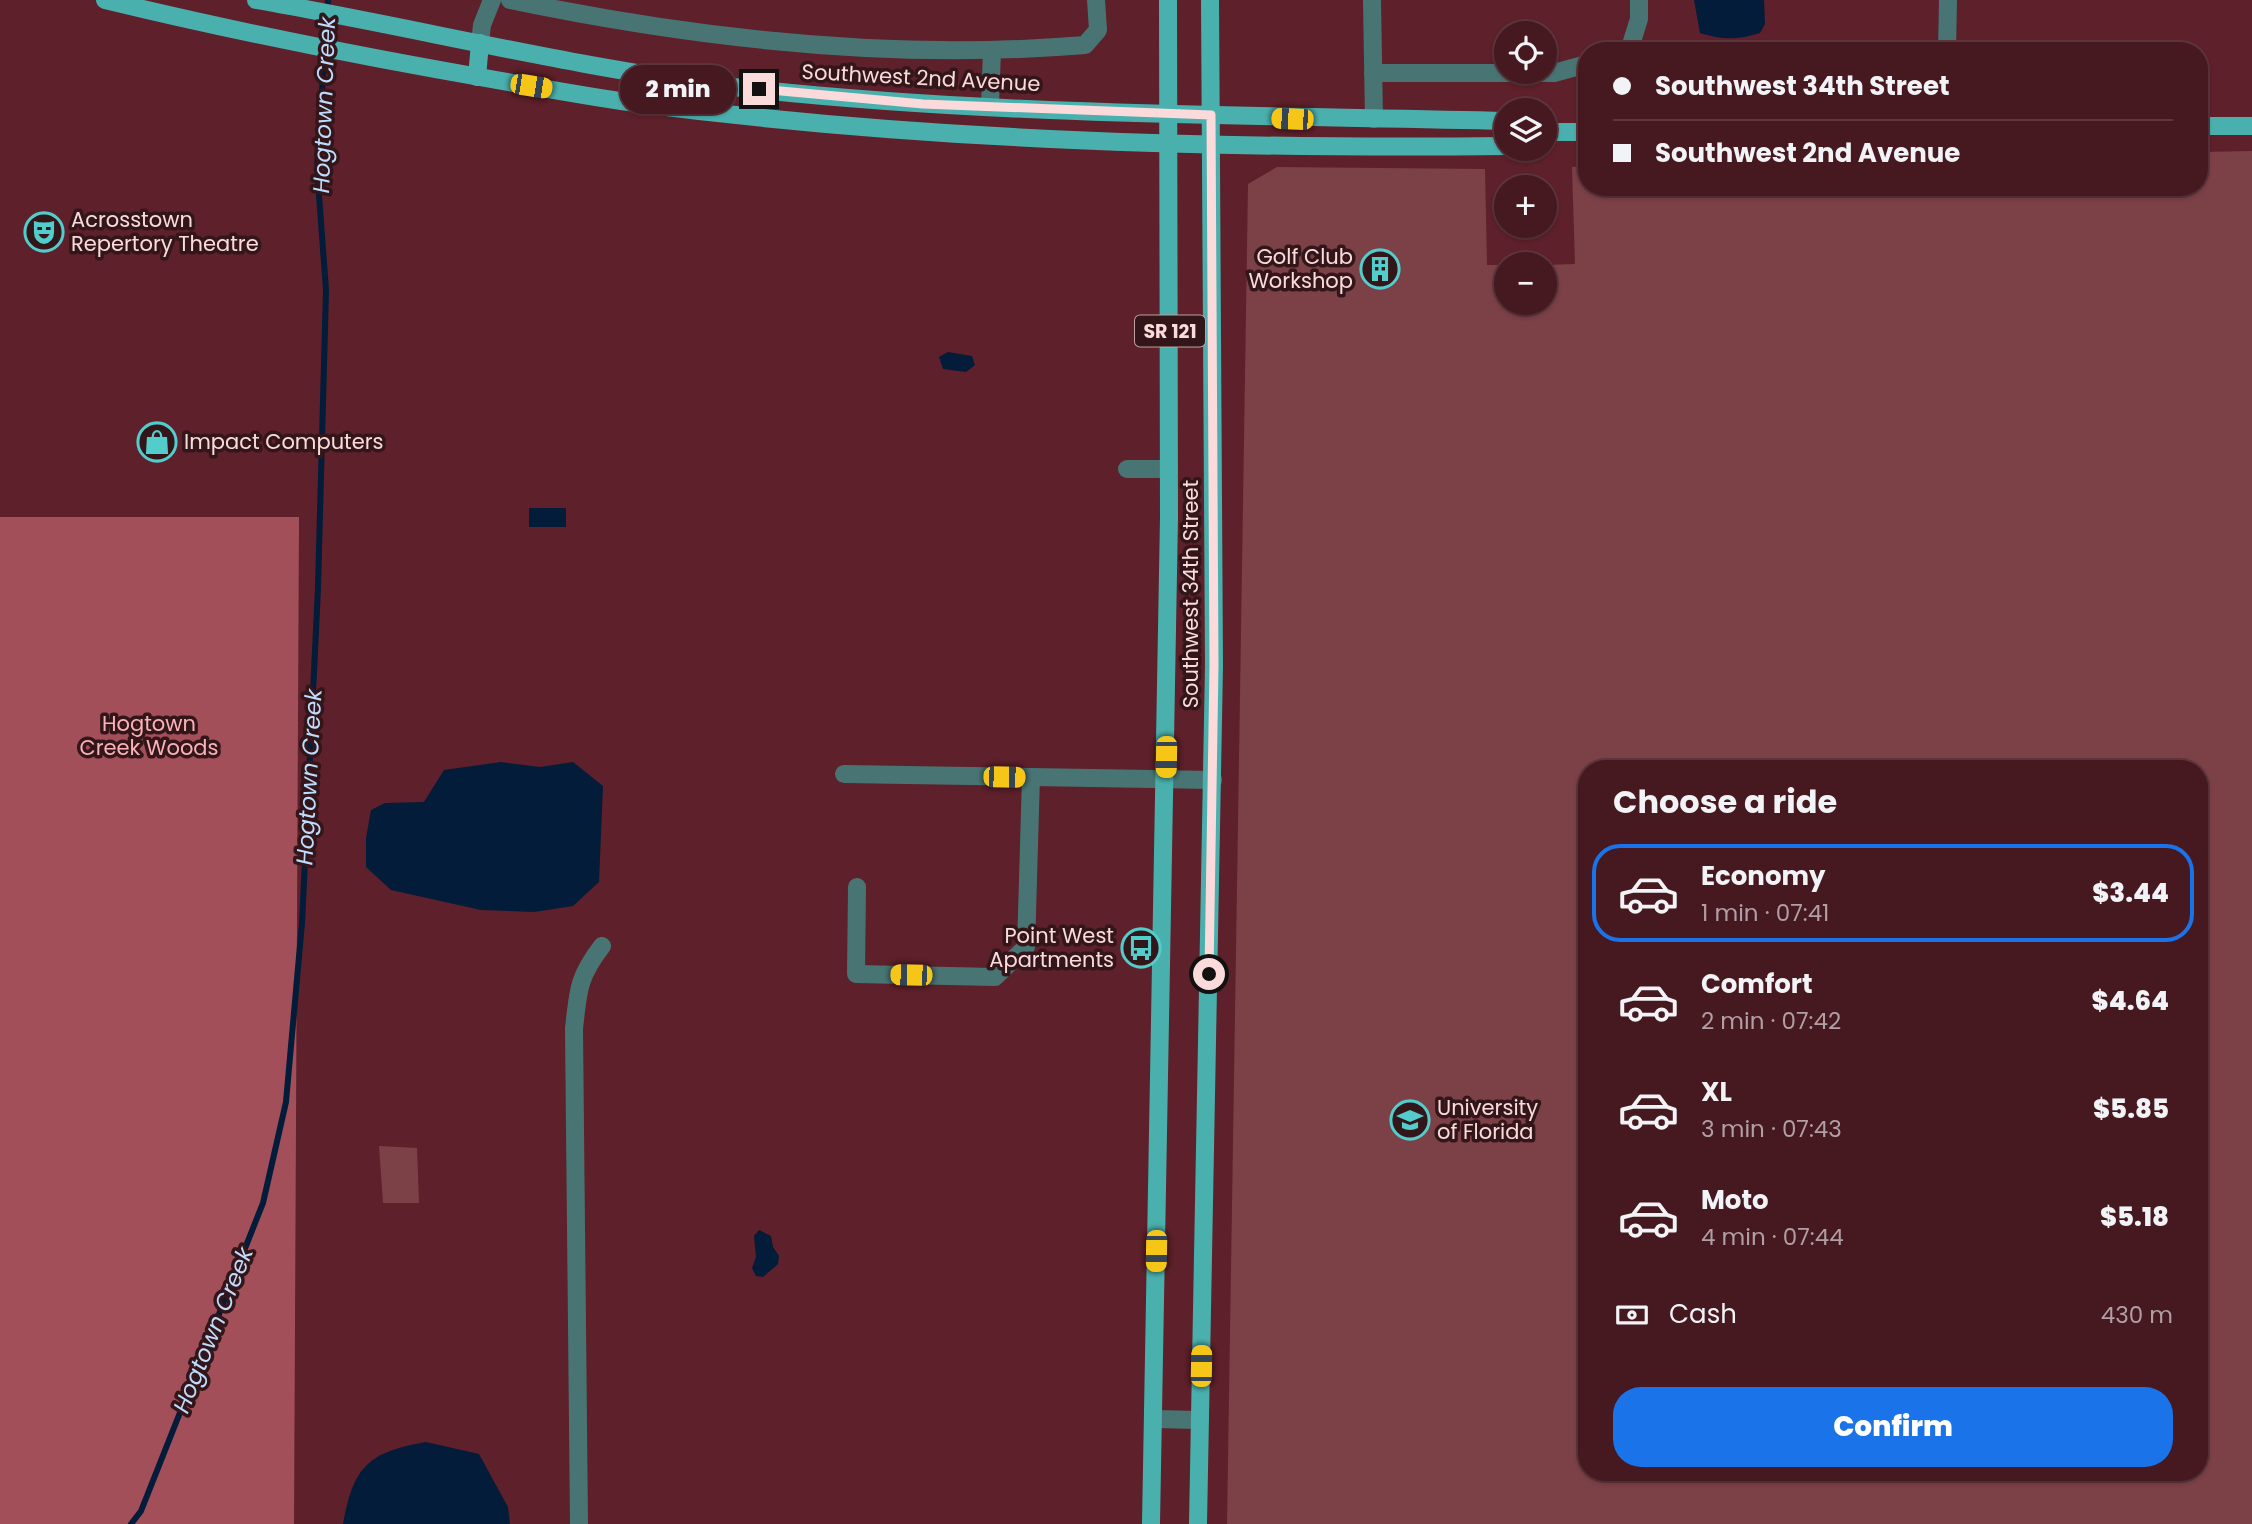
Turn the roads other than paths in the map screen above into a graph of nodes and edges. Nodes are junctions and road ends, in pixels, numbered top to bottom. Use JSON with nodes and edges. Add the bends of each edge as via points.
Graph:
{"nodes":[{"id":1,"x":105,"y":0,"type":"edge"},
{"id":2,"x":256,"y":0,"type":"edge"},
{"id":3,"x":492,"y":0,"type":"edge"},
{"id":4,"x":510,"y":0,"type":"edge"},
{"id":5,"x":1096,"y":0,"type":"edge"},
{"id":6,"x":1168,"y":0,"type":"edge"},
{"id":7,"x":1210,"y":0,"type":"edge"},
{"id":8,"x":1372,"y":0,"type":"edge"},
{"id":9,"x":1639,"y":0,"type":"edge"},
{"id":10,"x":1948,"y":0,"type":"edge"},
{"id":11,"x":1632,"y":42,"type":"edge"},
{"id":12,"x":1947,"y":42,"type":"edge"},
{"id":13,"x":480,"y":43,"type":"junction"},
{"id":14,"x":992,"y":50,"type":"junction"},
{"id":15,"x":1578,"y":66,"type":"edge"},
{"id":16,"x":1373,"y":73,"type":"junction"},
{"id":17,"x":477,"y":76,"type":"junction"},
{"id":18,"x":990,"y":106,"type":"junction"},
{"id":19,"x":1170,"y":114,"type":"junction"},
{"id":20,"x":1211,"y":115,"type":"junction"},
{"id":21,"x":1374,"y":119,"type":"junction"},
{"id":22,"x":1494,"y":121,"type":"edge"},
{"id":23,"x":2252,"y":125,"type":"edge"},
{"id":24,"x":2208,"y":126,"type":"edge"},
{"id":25,"x":1557,"y":132,"type":"edge"},
{"id":26,"x":1578,"y":132,"type":"edge"},
{"id":27,"x":1170,"y":145,"type":"junction"},
{"id":28,"x":1212,"y":146,"type":"junction"},
{"id":29,"x":1494,"y":146,"type":"edge"},
{"id":30,"x":1127,"y":469,"type":"dead end"},
{"id":31,"x":1169,"y":469,"type":"junction"},
{"id":32,"x":844,"y":774,"type":"dead end"},
{"id":33,"x":1031,"y":777,"type":"junction"},
{"id":34,"x":1165,"y":780,"type":"junction"},
{"id":35,"x":1213,"y":780,"type":"junction"},
{"id":36,"x":857,"y":887,"type":"dead end"},
{"id":37,"x":603,"y":946,"type":"dead end"},
{"id":38,"x":1153,"y":1419,"type":"junction"},
{"id":39,"x":1200,"y":1420,"type":"junction"},
{"id":40,"x":579,"y":1524,"type":"edge"},
{"id":41,"x":1151,"y":1524,"type":"edge"},
{"id":42,"x":1198,"y":1524,"type":"edge"}],
"edges":[{"from":1,"to":17,"type":"main road","via":[[283,41]]},
{"from":2,"to":13,"type":"main road","name":"Southwest 2nd Avenue"},
{"from":3,"to":13,"type":"street"},
{"from":4,"to":14,"type":"street","via":[[727,34],[870,49]]},
{"from":5,"to":14,"type":"street","via":[[1098,30],[1085,46]]},
{"from":6,"to":19,"type":"main road","name":"Southwest 34th Street","number":"SR 121"},
{"from":7,"to":20,"type":"main road","name":"Southwest 34th Street","number":"SR 121"},
{"from":8,"to":16,"type":"street"},
{"from":9,"to":11,"type":"street"},
{"from":10,"to":12,"type":"street"},
{"from":13,"to":17,"type":"main road"},
{"from":13,"to":18,"type":"main road","name":"Southwest 2nd Avenue","via":[[738,87]]},
{"from":14,"to":18,"type":"street"},
{"from":15,"to":16,"type":"street","via":[[1554,73]]},
{"from":16,"to":21,"type":"street"},
{"from":17,"to":27,"type":"main road","via":[[640,104],[851,126]]},
{"from":18,"to":19,"type":"main road","name":"Southwest 2nd Avenue"},
{"from":19,"to":20,"type":"main road","name":"Southwest 2nd Avenue"},
{"from":19,"to":27,"type":"main road","name":"Southwest 34th Street","number":"SR 121"},
{"from":20,"to":21,"type":"main road","name":"Southwest 2nd Avenue"},
{"from":20,"to":28,"type":"main road","name":"Southwest 34th Street","number":"SR 121"},
{"from":21,"to":22,"type":"main road","name":"Southwest 2nd Avenue"},
{"from":23,"to":24,"type":"main road"},
{"from":25,"to":26,"type":"main road"},
{"from":27,"to":28,"type":"main road"},
{"from":27,"to":31,"type":"main road","name":"Southwest 34th Street","number":"SR 121"},
{"from":28,"to":29,"type":"main road"},
{"from":28,"to":35,"type":"main road","name":"Southwest 34th Street","number":"SR 121"},
{"from":30,"to":31,"type":"street"},
{"from":31,"to":34,"type":"main road","name":"Southwest 34th Street","number":"SR 121"},
{"from":32,"to":33,"type":"street"},
{"from":33,"to":34,"type":"street"},
{"from":33,"to":36,"type":"street","via":[[1026,947],[995,977],[856,974]]},
{"from":34,"to":35,"type":"street"},
{"from":34,"to":38,"type":"main road","name":"Southwest 34th Street","number":"SR 121"},
{"from":35,"to":39,"type":"main road","name":"Southwest 34th Street","number":"SR 121"},
{"from":37,"to":40,"type":"street","via":[[585,968],[574,1029]]},
{"from":38,"to":39,"type":"street"},
{"from":38,"to":41,"type":"main road","name":"Southwest 34th Street","number":"SR 121"},
{"from":39,"to":42,"type":"main road","name":"Southwest 34th Street","number":"SR 121"}]}
